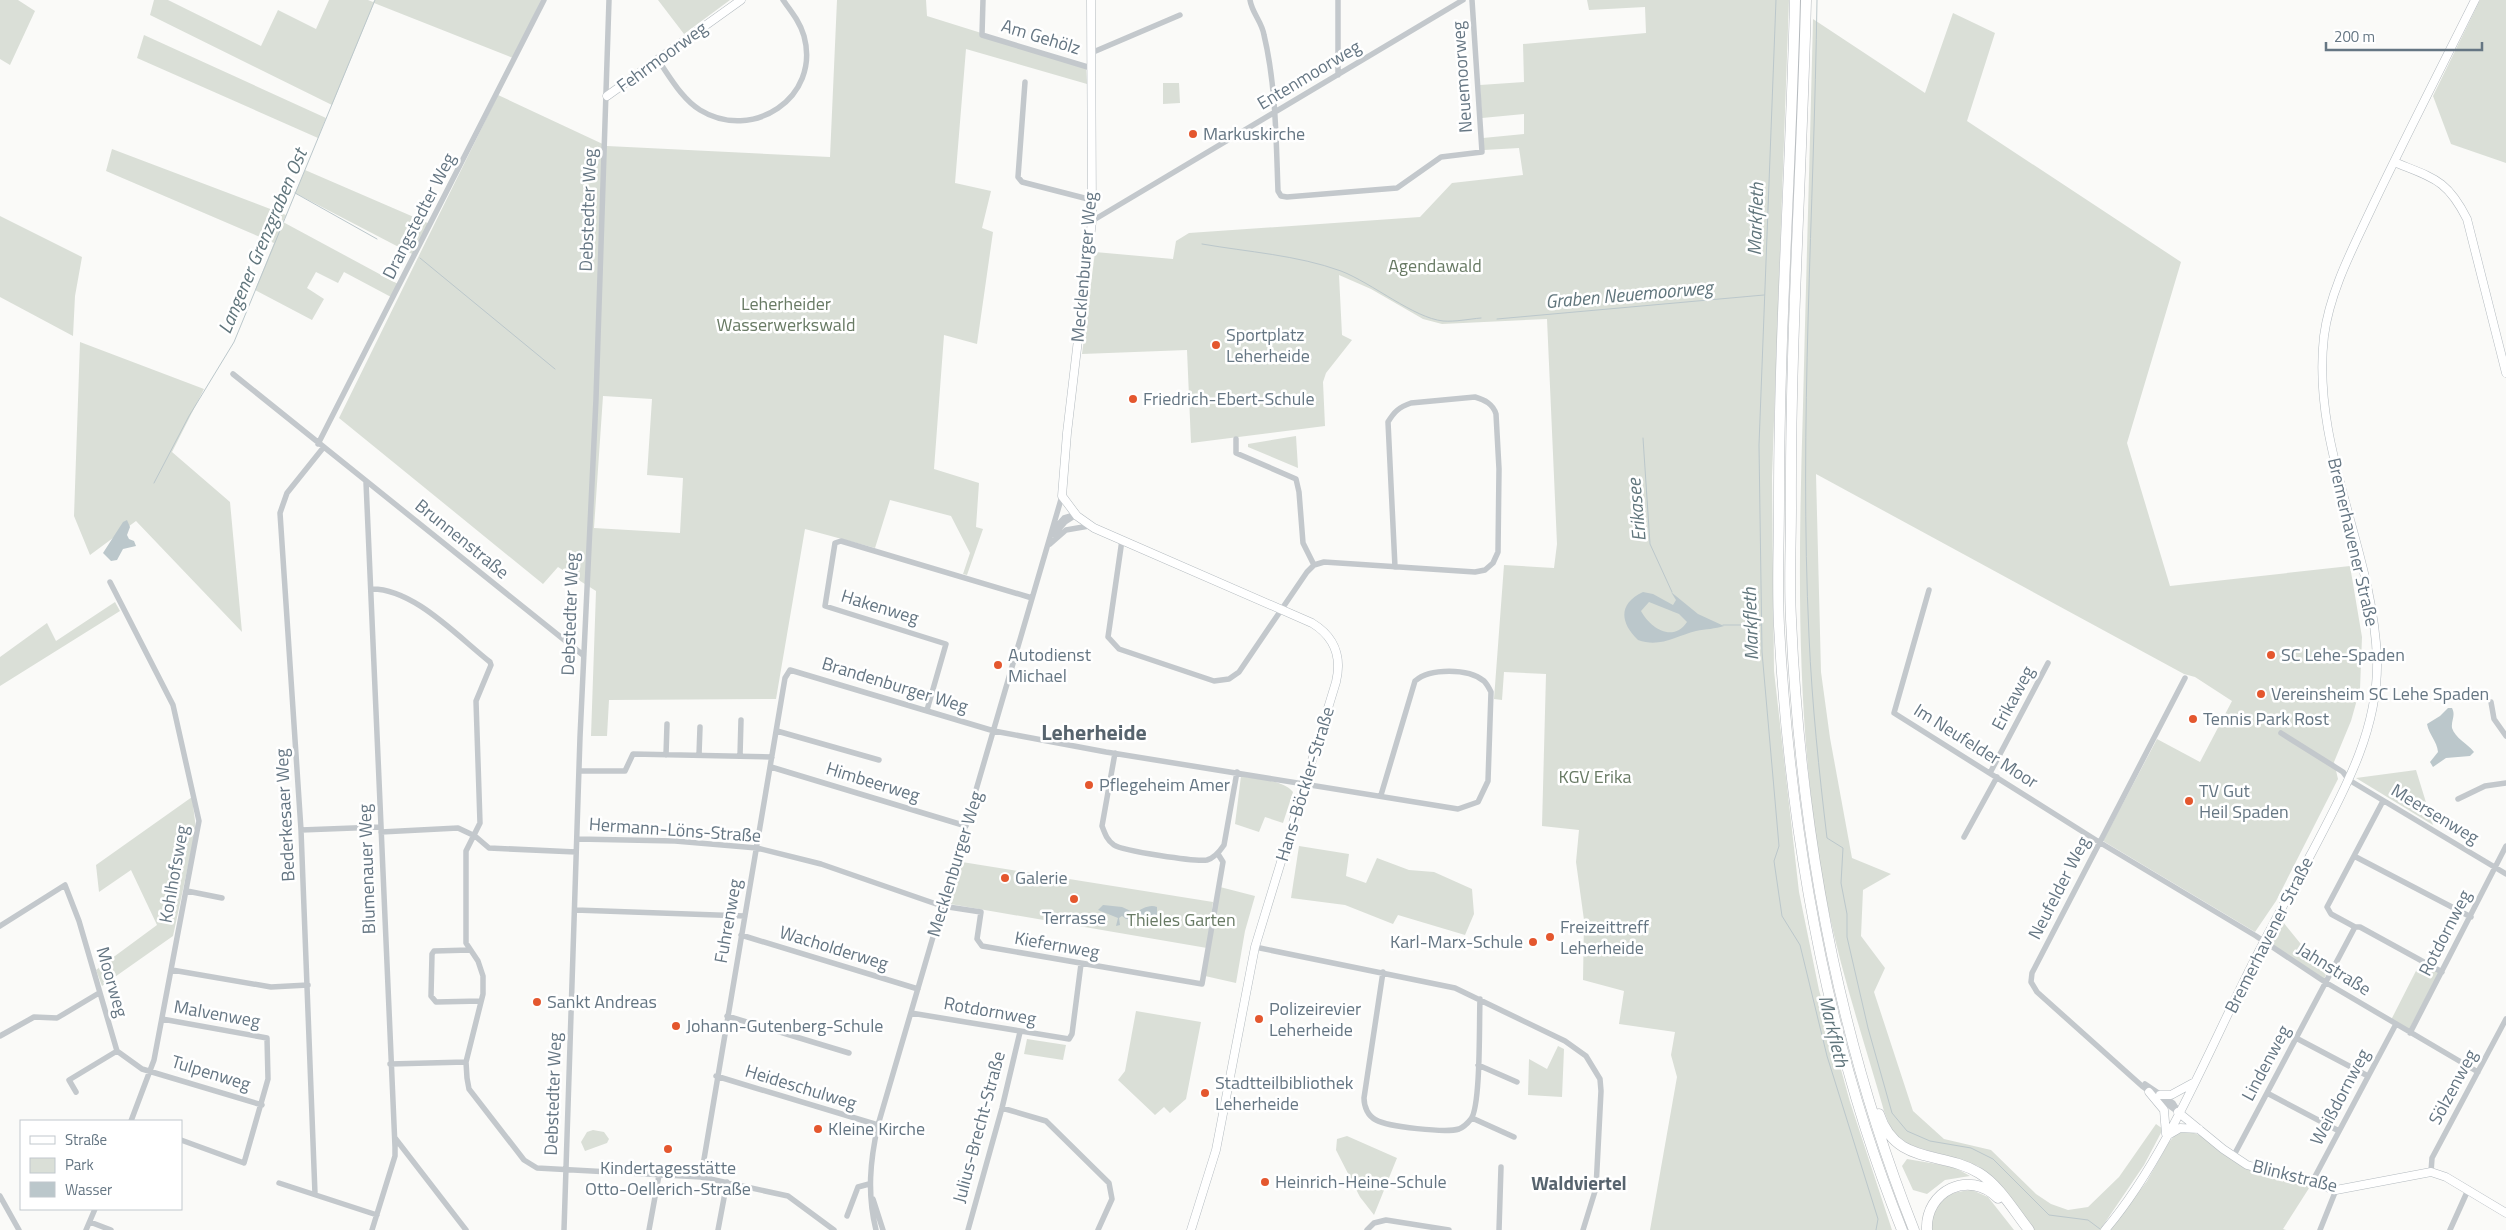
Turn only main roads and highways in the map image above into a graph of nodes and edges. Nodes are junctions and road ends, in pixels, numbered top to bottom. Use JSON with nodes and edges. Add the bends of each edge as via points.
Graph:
{"nodes":[{"id":1,"x":1794,"y":0,"type":"edge"},
{"id":2,"x":1806,"y":0,"type":"edge"},
{"id":3,"x":1858,"y":1064,"type":"junction"},
{"id":4,"x":1902,"y":1230,"type":"edge"},
{"id":5,"x":1914,"y":1230,"type":"edge"},
{"id":6,"x":1927,"y":1230,"type":"edge"},
{"id":7,"x":2022,"y":1230,"type":"edge"},
{"id":8,"x":2029,"y":1230,"type":"edge"}],
"edges":[{"from":1,"to":4,"type":"highway","via":[[1779,438],[1779,622],[1787,738],[1800,847],[1821,965],[1871,1143]]},
{"from":2,"to":3,"type":"highway","via":[[1790,438],[1791,616],[1798,735],[1812,846],[1830,946]]},
{"from":3,"to":5,"type":"highway","via":[[1880,1141]]},
{"from":3,"to":8,"type":"highway","via":[[1866,1073],[1882,1123],[1899,1145],[1922,1156],[1958,1164],[1981,1174]]},
{"from":6,"to":7,"type":"highway","via":[[1934,1201],[1946,1190],[1968,1184],[1986,1188],[2006,1206]]}]}
